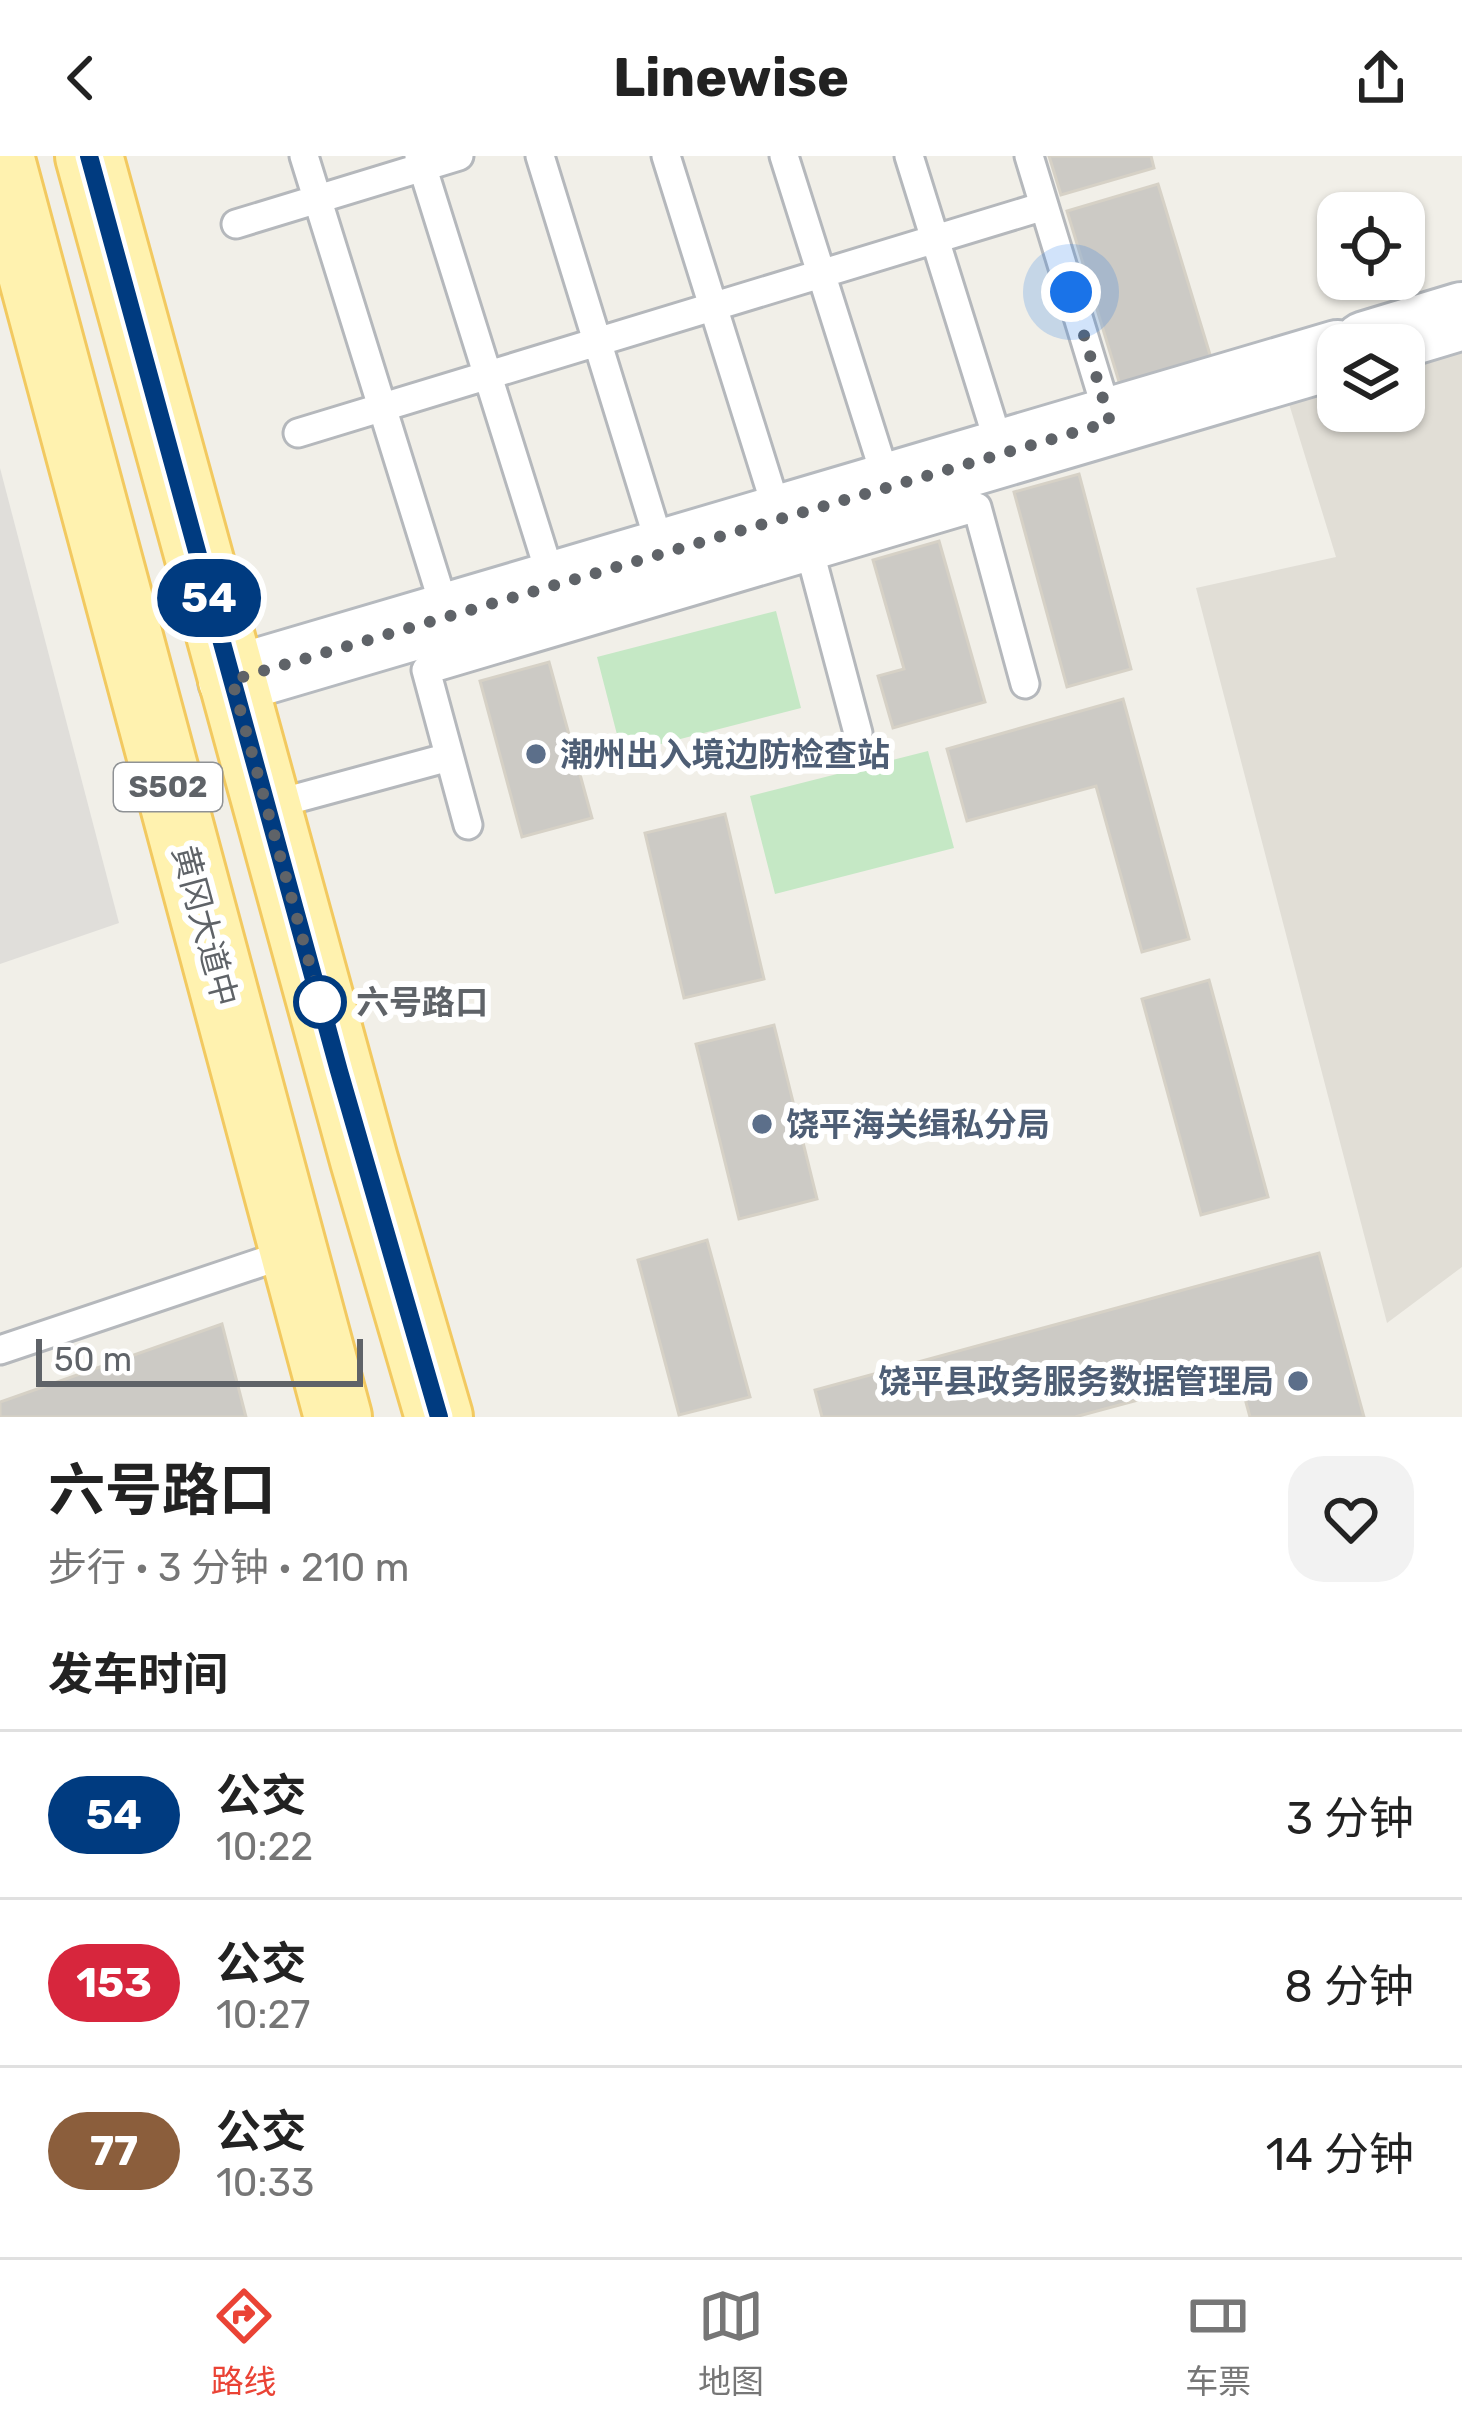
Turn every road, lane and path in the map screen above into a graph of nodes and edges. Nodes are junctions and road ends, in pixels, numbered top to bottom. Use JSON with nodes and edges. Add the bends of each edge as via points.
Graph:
{"nodes":[{"id":1,"x":89,"y":156,"type":"edge"},
{"id":2,"x":304,"y":156,"type":"edge"},
{"id":3,"x":459,"y":156,"type":"edge"},
{"id":4,"x":540,"y":156,"type":"edge"},
{"id":5,"x":666,"y":156,"type":"edge"},
{"id":6,"x":784,"y":156,"type":"edge"},
{"id":7,"x":909,"y":156,"type":"edge"},
{"id":8,"x":1029,"y":156,"type":"edge"},
{"id":9,"x":421,"y":161,"type":"edge"},
{"id":10,"x":6,"y":198,"type":"edge"},
{"id":11,"x":317,"y":199,"type":"junction"},
{"id":12,"x":1044,"y":206,"type":"junction"},
{"id":13,"x":236,"y":224,"type":"dead end"},
{"id":14,"x":935,"y":239,"type":"junction"},
{"id":15,"x":821,"y":274,"type":"junction"},
{"id":16,"x":18,"y":292,"type":"edge"},
{"id":17,"x":713,"y":307,"type":"junction"},
{"id":18,"x":1462,"y":316,"type":"edge"},
{"id":19,"x":1425,"y":327,"type":"edge"},
{"id":20,"x":598,"y":342,"type":"junction"},
{"id":21,"x":1317,"y":359,"type":"edge"},
{"id":22,"x":488,"y":375,"type":"junction"},
{"id":23,"x":382,"y":407,"type":"junction"},
{"id":24,"x":1110,"y":422,"type":"junction"},
{"id":25,"x":298,"y":433,"type":"dead end"},
{"id":26,"x":1002,"y":454,"type":"junction"},
{"id":27,"x":889,"y":488,"type":"junction"},
{"id":28,"x":795,"y":538,"type":"junction"},
{"id":29,"x":663,"y":555,"type":"junction"},
{"id":30,"x":554,"y":587,"type":"junction"},
{"id":31,"x":448,"y":619,"type":"junction"},
{"id":32,"x":232,"y":680,"type":"junction"},
{"id":33,"x":1025,"y":684,"type":"dead end"},
{"id":34,"x":858,"y":733,"type":"dead end"},
{"id":35,"x":449,"y":757,"type":"junction"},
{"id":36,"x":266,"y":806,"type":"junction"},
{"id":37,"x":468,"y":825,"type":"dead end"},
{"id":38,"x":292,"y":1252,"type":"junction"},
{"id":39,"x":0,"y":1350,"type":"edge"},
{"id":40,"x":338,"y":1417,"type":"edge"},
{"id":41,"x":439,"y":1417,"type":"edge"}],
"edges":[{"from":1,"to":32,"type":"main road","number":"S502"},
{"from":2,"to":11,"type":"lane"},
{"from":3,"to":9,"type":"lane"},
{"from":4,"to":20,"type":"lane"},
{"from":5,"to":17,"type":"lane"},
{"from":6,"to":15,"type":"lane"},
{"from":7,"to":14,"type":"lane"},
{"from":8,"to":12,"type":"lane"},
{"from":9,"to":11,"type":"lane"},
{"from":9,"to":22,"type":"lane"},
{"from":10,"to":16,"type":"main road","name":"黄冈大道中","number":"S502"},
{"from":11,"to":13,"type":"lane"},
{"from":11,"to":23,"type":"lane"},
{"from":12,"to":14,"type":"lane"},
{"from":12,"to":24,"type":"lane"},
{"from":14,"to":15,"type":"lane"},
{"from":14,"to":26,"type":"lane"},
{"from":15,"to":17,"type":"lane"},
{"from":15,"to":27,"type":"lane"},
{"from":16,"to":38,"type":"main road","name":"黄冈大道中","number":"S502"},
{"from":17,"to":20,"type":"lane"},
{"from":17,"to":28,"type":"lane"},
{"from":18,"to":19,"type":"main road"},
{"from":20,"to":22,"type":"lane"},
{"from":20,"to":29,"type":"lane"},
{"from":21,"to":24,"type":"main road"},
{"from":22,"to":23,"type":"lane"},
{"from":22,"to":30,"type":"lane"},
{"from":23,"to":25,"type":"lane"},
{"from":23,"to":31,"type":"lane"},
{"from":24,"to":26,"type":"main road"},
{"from":26,"to":27,"type":"main road"},
{"from":27,"to":28,"type":"main road"},
{"from":28,"to":29,"type":"main road"},
{"from":28,"to":33,"type":"lane","via":[[977,507]]},
{"from":28,"to":34,"type":"lane"},
{"from":28,"to":35,"type":"lane","via":[[426,670]]},
{"from":29,"to":30,"type":"main road"},
{"from":30,"to":31,"type":"main road"},
{"from":31,"to":32,"type":"main road"},
{"from":32,"to":36,"type":"main road","number":"S502"},
{"from":35,"to":36,"type":"lane"},
{"from":35,"to":37,"type":"lane"},
{"from":36,"to":41,"type":"main road","number":"S502"},
{"from":38,"to":39,"type":"lane"},
{"from":38,"to":40,"type":"main road","name":"黄冈大道中","number":"S502"}]}
